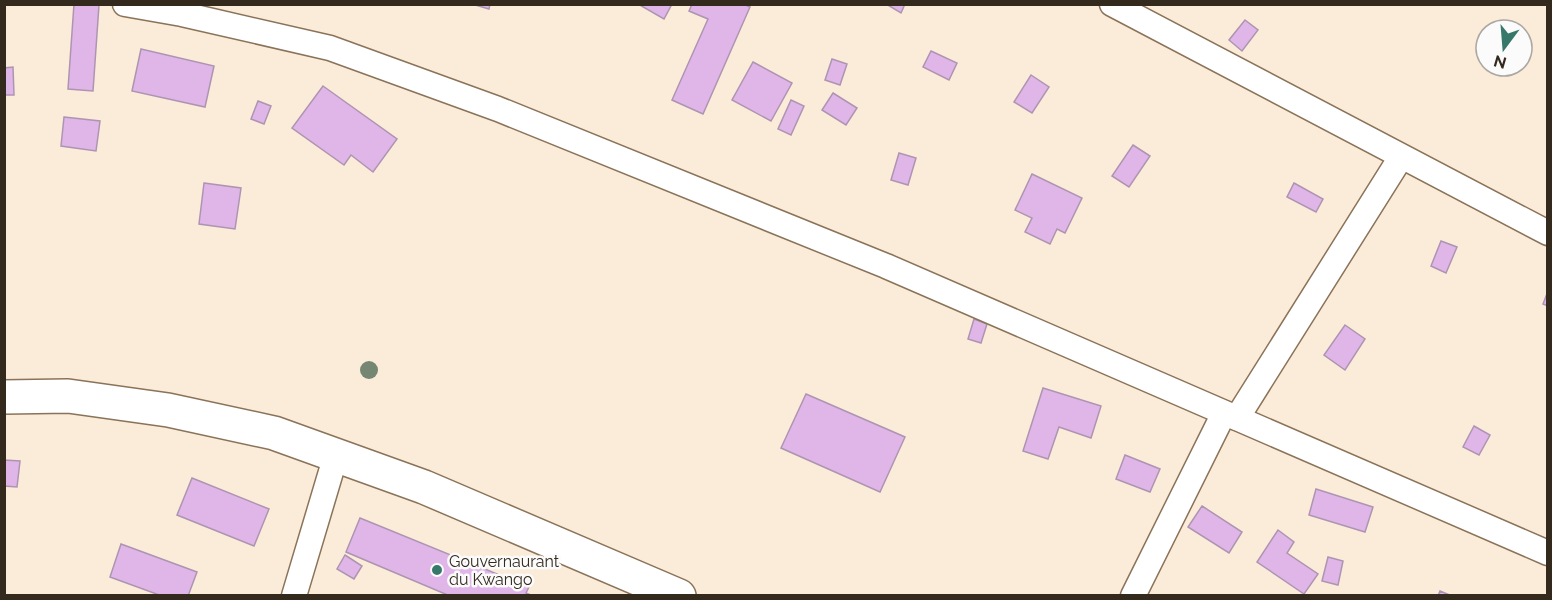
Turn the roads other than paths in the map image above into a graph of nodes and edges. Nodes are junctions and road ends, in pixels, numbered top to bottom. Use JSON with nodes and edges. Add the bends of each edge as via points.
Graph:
{"nodes":[{"id":1,"x":125,"y":4,"type":"edge"},
{"id":2,"x":1112,"y":4,"type":"edge"},
{"id":3,"x":1401,"y":157,"type":"junction"},
{"id":4,"x":1548,"y":233,"type":"edge"},
{"id":5,"x":4,"y":397,"type":"edge"},
{"id":6,"x":1230,"y":416,"type":"junction"},
{"id":7,"x":336,"y":455,"type":"junction"},
{"id":8,"x":1548,"y":553,"type":"edge"},
{"id":9,"x":294,"y":596,"type":"edge"},
{"id":10,"x":679,"y":596,"type":"edge"},
{"id":11,"x":1133,"y":596,"type":"edge"}],
"edges":[{"from":1,"to":6,"type":"street","via":[[330,48],[498,109],[886,266]]},
{"from":2,"to":3,"type":"street"},
{"from":3,"to":4,"type":"street"},
{"from":3,"to":6,"type":"street"},
{"from":5,"to":7,"type":"main road","via":[[68,396],[168,410],[274,433]]},
{"from":6,"to":8,"type":"street"},
{"from":6,"to":11,"type":"street"},
{"from":7,"to":9,"type":"street"},
{"from":7,"to":10,"type":"main road","via":[[424,487]]}]}
